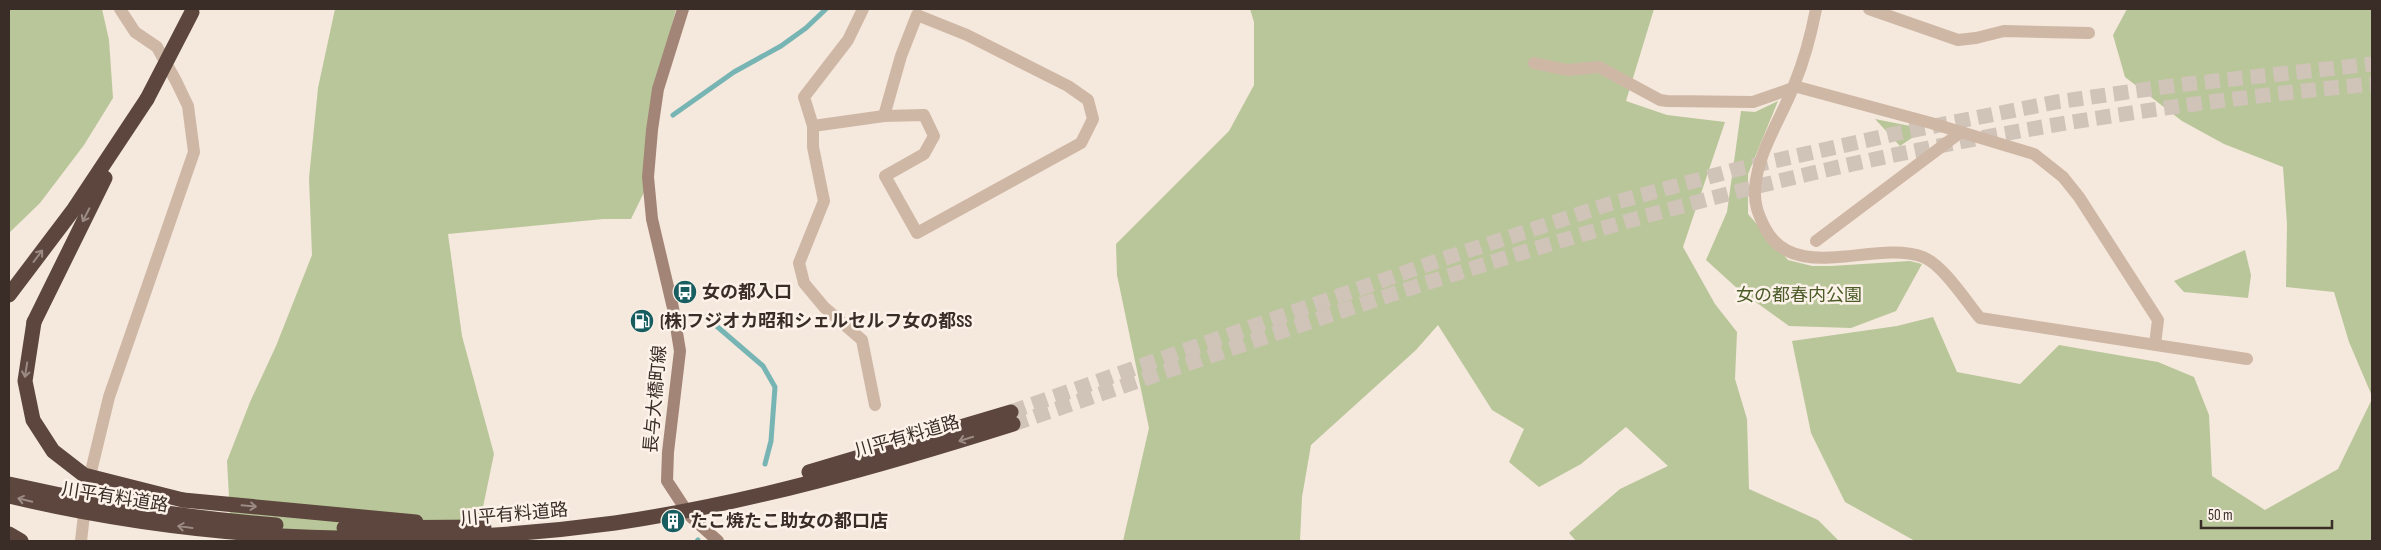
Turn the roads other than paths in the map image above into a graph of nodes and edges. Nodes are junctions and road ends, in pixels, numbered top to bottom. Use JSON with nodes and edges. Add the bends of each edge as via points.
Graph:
{"nodes":[{"id":1,"x":120,"y":9,"type":"edge"},
{"id":2,"x":683,"y":9,"type":"edge"},
{"id":3,"x":863,"y":9,"type":"edge"},
{"id":4,"x":1816,"y":9,"type":"edge"},
{"id":5,"x":1869,"y":9,"type":"edge"},
{"id":6,"x":193,"y":11,"type":"edge"},
{"id":7,"x":2090,"y":33,"type":"dead end"},
{"id":8,"x":1534,"y":63,"type":"dead end"},
{"id":9,"x":1794,"y":87,"type":"junction"},
{"id":10,"x":884,"y":116,"type":"junction"},
{"id":11,"x":131,"y":125,"type":"junction"},
{"id":12,"x":813,"y":126,"type":"junction"},
{"id":13,"x":1961,"y":132,"type":"junction"},
{"id":14,"x":1816,"y":241,"type":"dead end"},
{"id":15,"x":9,"y":295,"type":"edge"},
{"id":16,"x":2155,"y":344,"type":"junction"},
{"id":17,"x":2247,"y":359,"type":"dead end"},
{"id":18,"x":875,"y":405,"type":"dead end"},
{"id":19,"x":1012,"y":418,"type":"tunnel mouth"},
{"id":20,"x":9,"y":484,"type":"edge"},
{"id":21,"x":9,"y":496,"type":"edge"},
{"id":22,"x":9,"y":534,"type":"edge"},
{"id":23,"x":462,"y":536,"type":"edge"},
{"id":24,"x":22,"y":541,"type":"edge"},
{"id":25,"x":81,"y":541,"type":"edge"},
{"id":26,"x":718,"y":541,"type":"edge"}],
"edges":[{"from":1,"to":25,"type":"street","via":[[135,32],[157,47],[176,81],[188,106],[194,152],[109,397],[87,488]]},
{"from":2,"to":26,"type":"main road","name":"長与大橋町線","via":[[658,89],[648,177],[652,219],[680,352],[667,481],[690,516]]},
{"from":3,"to":12,"type":"street","via":[[848,40],[804,97]]},
{"from":4,"to":9,"type":"street"},
{"from":5,"to":7,"type":"street","via":[[1958,40],[2004,30]]},
{"from":6,"to":11,"type":"highway","bridge":true},
{"from":8,"to":9,"type":"street","via":[[1567,70],[1599,67],[1660,100],[1753,102]]},
{"from":9,"to":13,"type":"street"},
{"from":9,"to":16,"type":"street","via":[[1769,139],[1755,187],[1756,210],[1770,237],[1793,254],[1825,258],[1908,252],[1926,258],[1940,270],[1980,318]]},
{"from":10,"to":10,"type":"street","via":[[917,15],[967,35],[1068,86],[1088,100],[1093,119],[1081,143],[917,233],[885,176],[924,154],[934,136],[924,115]]},
{"from":10,"to":12,"type":"street"},
{"from":15,"to":11,"type":"highway","one_way":true,"via":[[74,209]]},
{"from":11,"to":23,"type":"highway","one_way":true,"bridge":true,"via":[[34,322],[25,381],[33,420],[53,451],[84,475],[183,500]]},
{"from":12,"to":18,"type":"street","via":[[824,201],[799,263],[804,284],[824,307],[862,340]]},
{"from":13,"to":14,"type":"street"},
{"from":13,"to":16,"type":"street","via":[[2034,154],[2064,177],[2158,320]]},
{"from":16,"to":17,"type":"street"},
{"from":19,"to":23,"type":"highway","name":"川平有料道路","bridge":true,"via":[[746,488],[615,512],[512,525]]},
{"from":20,"to":23,"type":"highway","name":"川平有料道路","bridge":true,"via":[[72,498],[210,520]]},
{"from":23,"to":21,"type":"highway","name":"川平有料道路","one_way":true,"bridge":true,"via":[[301,538],[209,531],[70,511]]},
{"from":22,"to":24,"type":"highway"}]}
